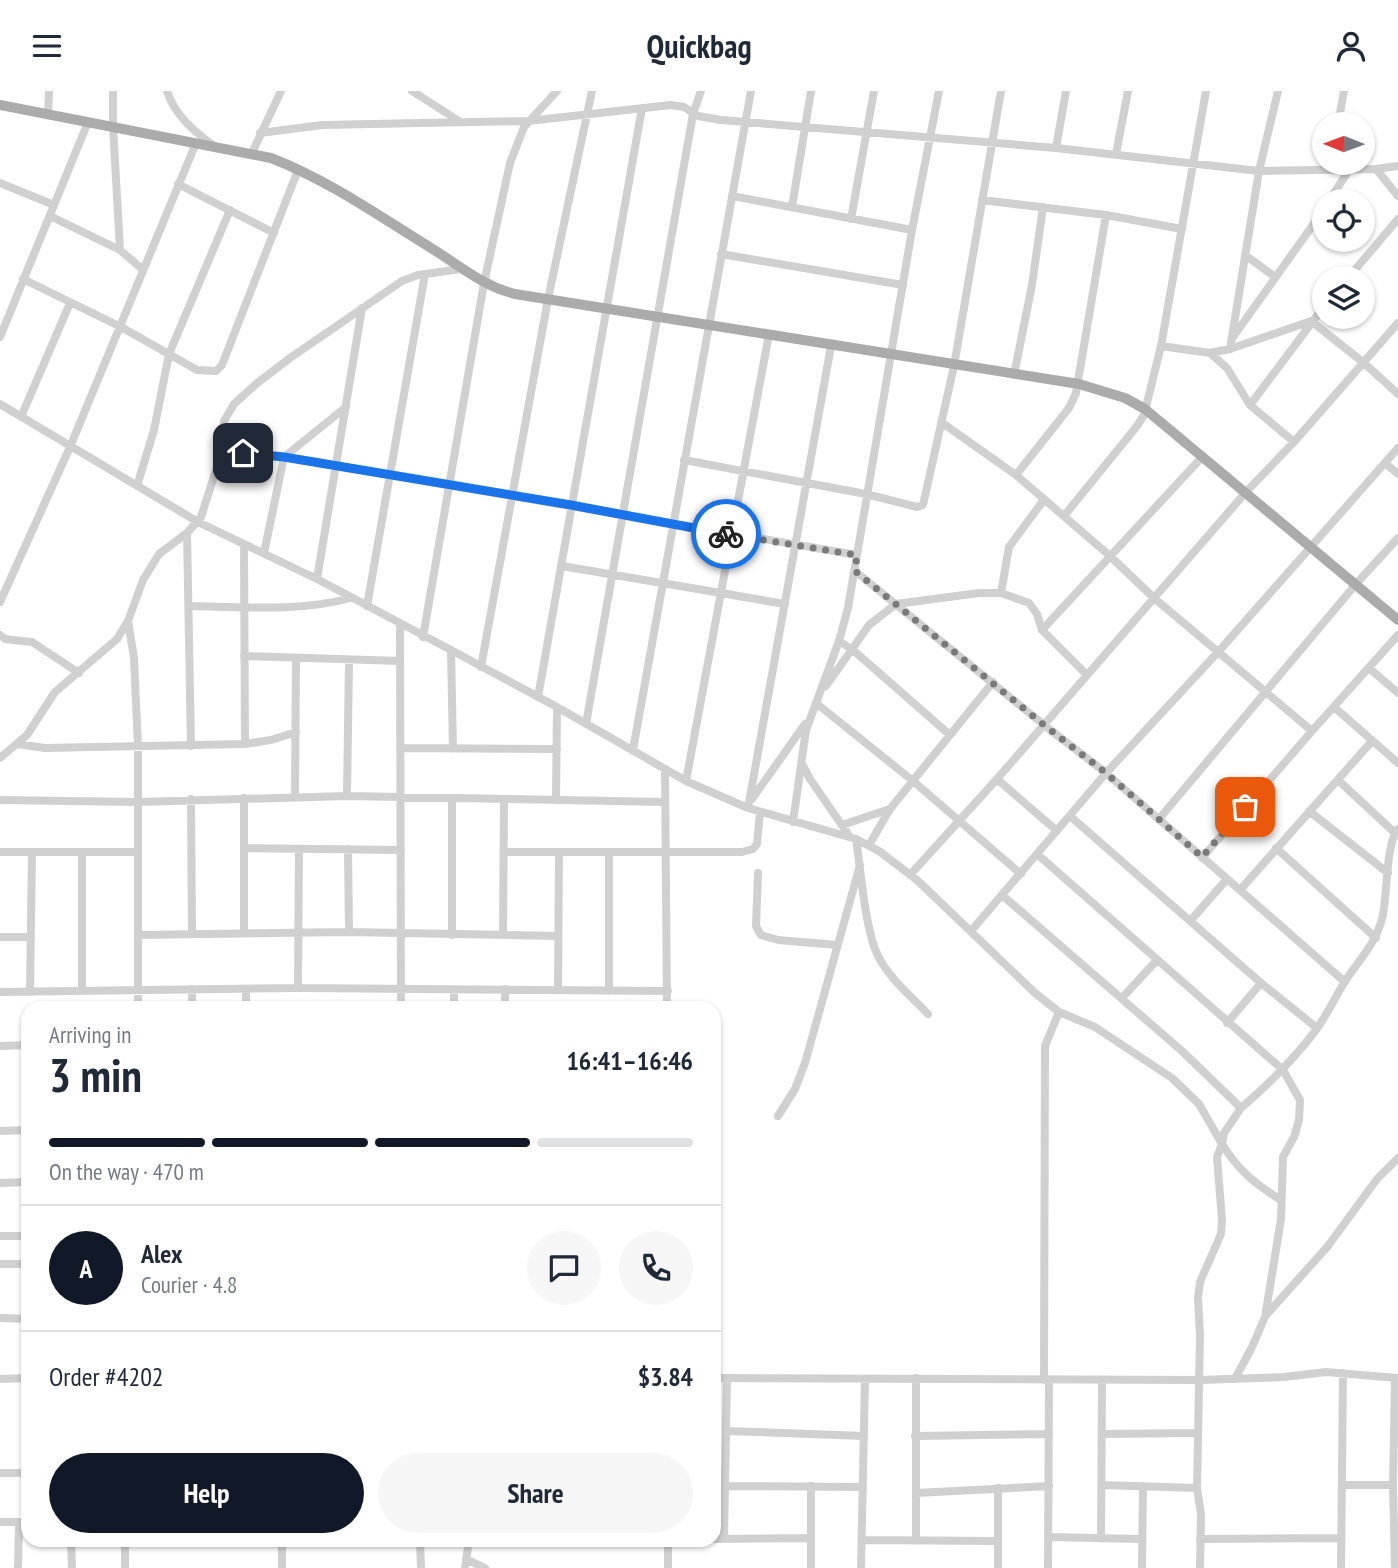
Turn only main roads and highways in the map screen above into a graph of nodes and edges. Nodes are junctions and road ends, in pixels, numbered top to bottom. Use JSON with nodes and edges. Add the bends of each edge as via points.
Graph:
{"nodes":[{"id":1,"x":0,"y":105,"type":"edge"},
{"id":2,"x":1398,"y":620,"type":"edge"}],
"edges":[{"from":1,"to":2,"type":"main road","via":[[252,153],[345,195],[484,283],[509,293],[1079,384],[1125,398],[1203,456]]}]}
